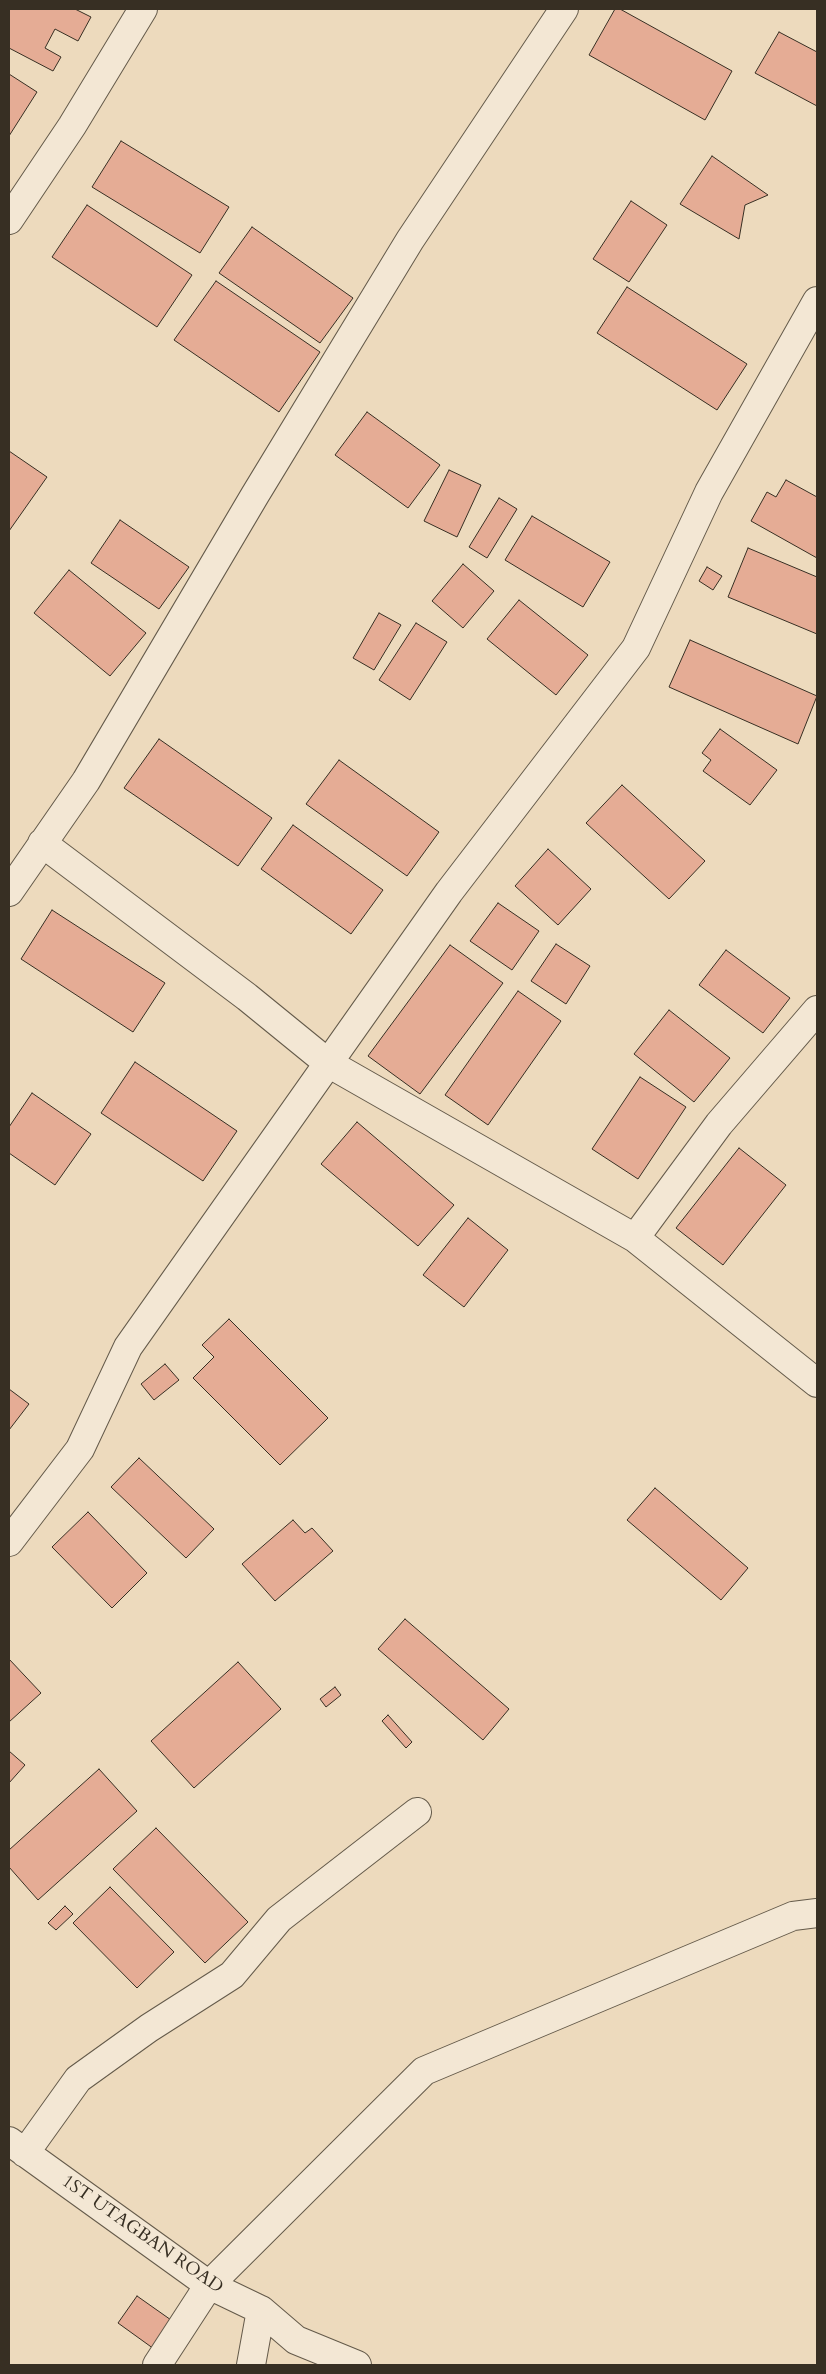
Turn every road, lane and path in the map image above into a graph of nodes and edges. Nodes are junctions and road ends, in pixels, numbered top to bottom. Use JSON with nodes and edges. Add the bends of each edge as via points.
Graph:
{"nodes":[{"id":1,"x":143,"y":9,"type":"edge"},
{"id":2,"x":564,"y":9,"type":"edge"},
{"id":3,"x":9,"y":220,"type":"edge"},
{"id":4,"x":817,"y":301,"type":"edge"},
{"id":5,"x":42,"y":843,"type":"junction"},
{"id":6,"x":9,"y":892,"type":"edge"},
{"id":7,"x":817,"y":1010,"type":"edge"},
{"id":8,"x":328,"y":1063,"type":"junction"},
{"id":9,"x":635,"y":1238,"type":"junction"},
{"id":10,"x":817,"y":1383,"type":"edge"},
{"id":11,"x":9,"y":1542,"type":"edge"},
{"id":12,"x":417,"y":1812,"type":"dead end"},
{"id":13,"x":817,"y":1913,"type":"edge"},
{"id":14,"x":17,"y":2147,"type":"edge"},
{"id":15,"x":209,"y":2285,"type":"junction"},
{"id":16,"x":261,"y":2310,"type":"junction"},
{"id":17,"x":157,"y":2365,"type":"edge"},
{"id":18,"x":251,"y":2365,"type":"edge"},
{"id":19,"x":357,"y":2365,"type":"edge"}],
"edges":[{"from":1,"to":3,"type":"street","via":[[72,126]]},
{"from":2,"to":5,"type":"street","via":[[410,240],[86,781]]},
{"from":4,"to":8,"type":"street","via":[[710,492],[636,648],[449,892]]},
{"from":5,"to":6,"type":"street"},
{"from":5,"to":8,"type":"street"},
{"from":7,"to":9,"type":"street","via":[[719,1124]]},
{"from":8,"to":9,"type":"street"},
{"from":8,"to":11,"type":"street","via":[[128,1348],[80,1449]]},
{"from":9,"to":10,"type":"street"},
{"from":12,"to":14,"type":"street","via":[[279,1919],[232,1975],[148,2028],[78,2079]]},
{"from":13,"to":15,"type":"street","via":[[792,1916],[424,2071]]},
{"from":14,"to":15,"type":"street","name":"1ST UTAGBAN ROAD"},
{"from":15,"to":16,"type":"street","name":"1ST UTAGBAN ROAD"},
{"from":15,"to":17,"type":"street"},
{"from":16,"to":18,"type":"street"},
{"from":16,"to":19,"type":"street","name":"1ST UTAGBAN ROAD","via":[[296,2340]]}]}
